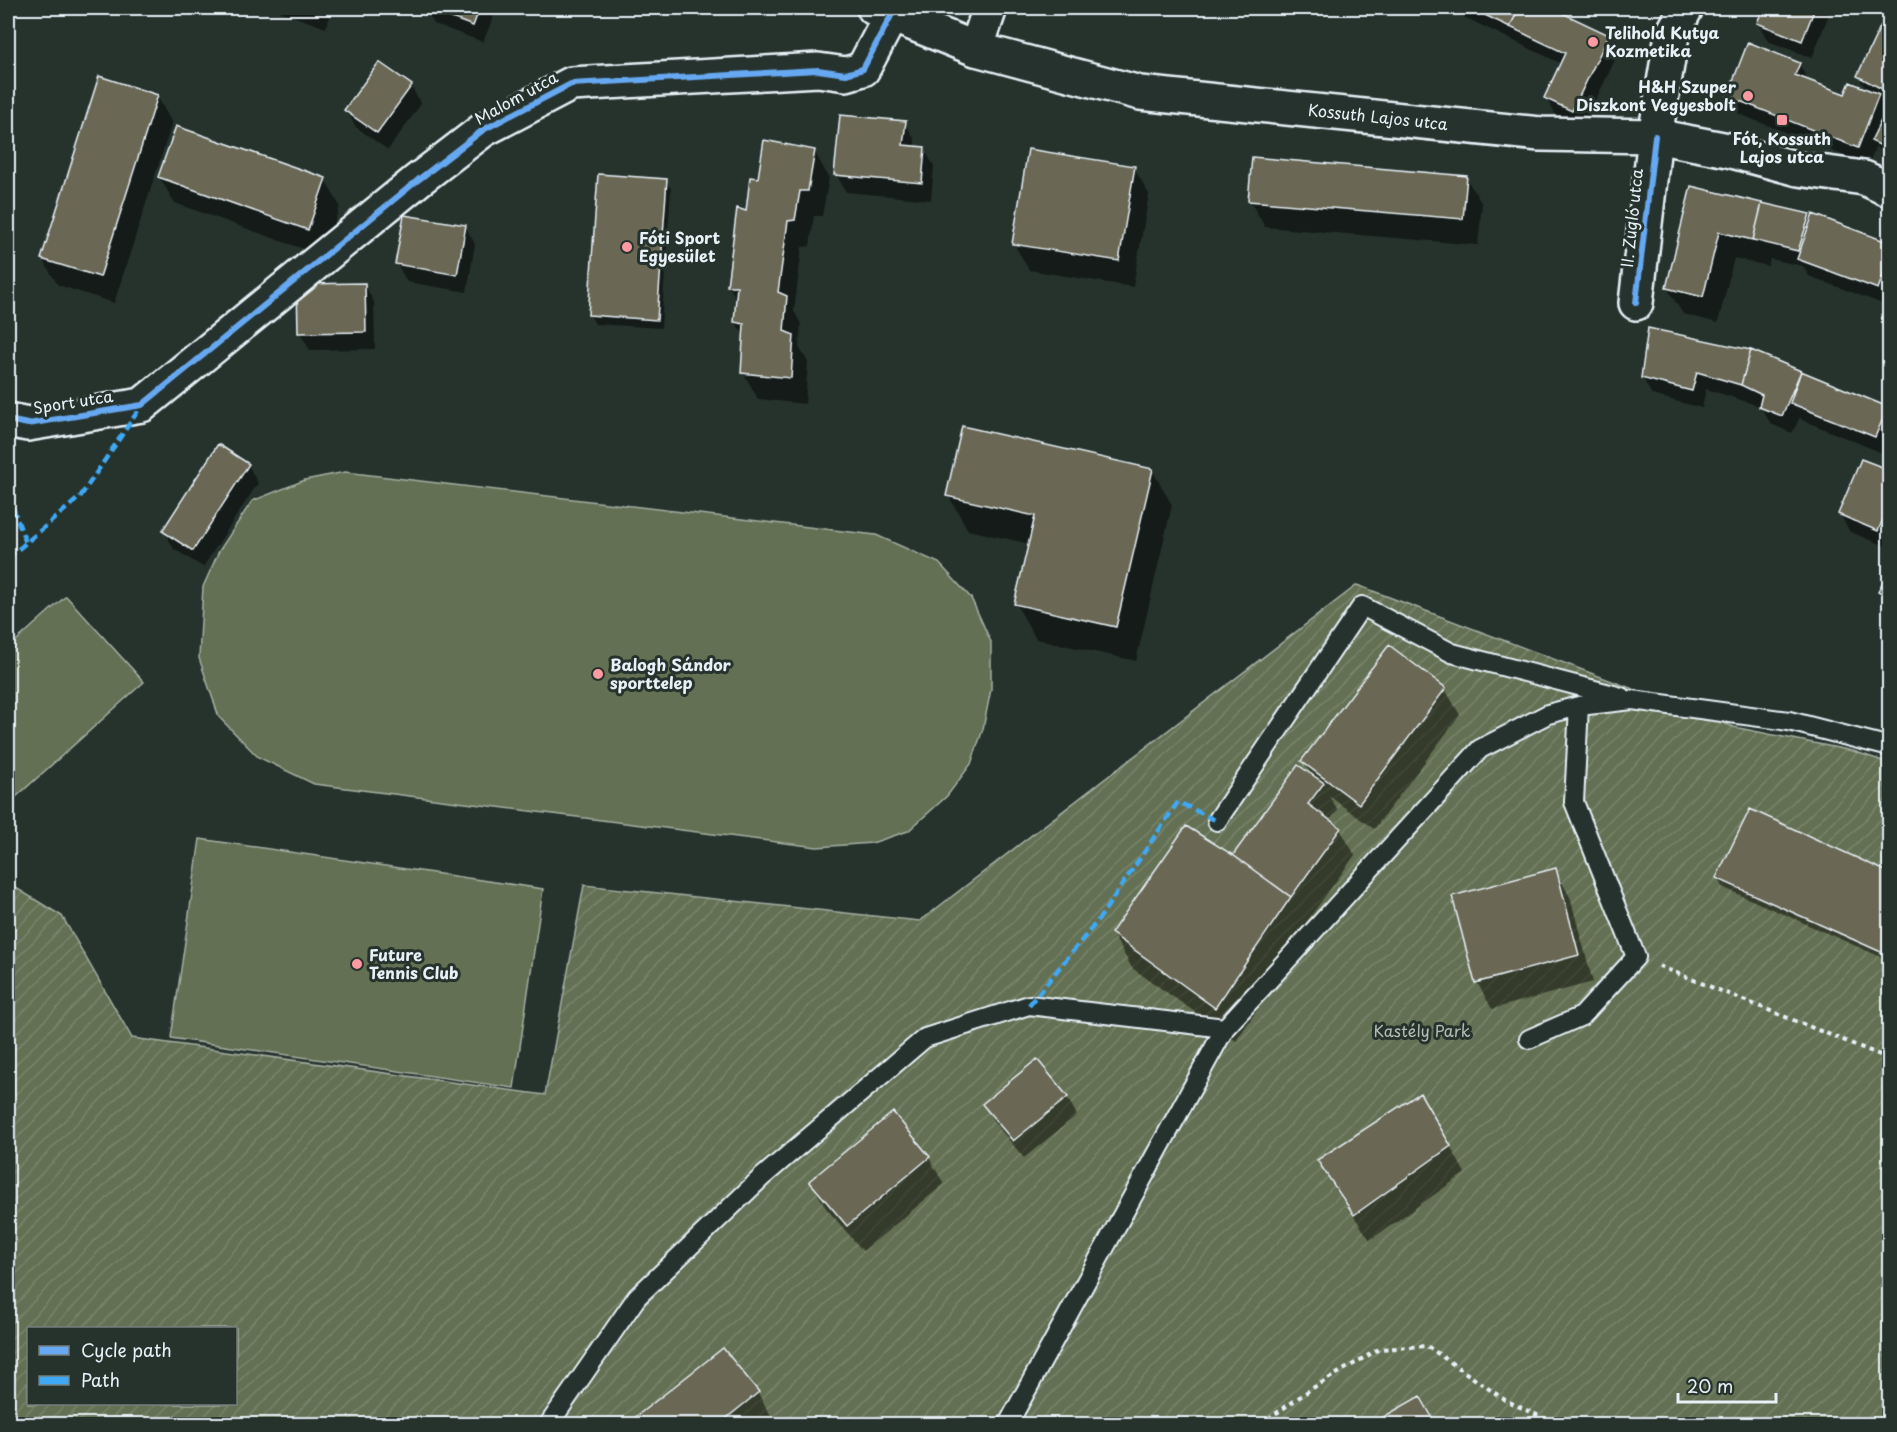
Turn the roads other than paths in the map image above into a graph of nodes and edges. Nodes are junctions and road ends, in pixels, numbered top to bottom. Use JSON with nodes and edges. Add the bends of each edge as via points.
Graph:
{"nodes":[{"id":1,"x":990,"y":8,"type":"edge"},
{"id":2,"x":1686,"y":8,"type":"edge"},
{"id":3,"x":883,"y":11,"type":"edge"},
{"id":4,"x":976,"y":49,"type":"junction"},
{"id":5,"x":1655,"y":136,"type":"junction"},
{"id":6,"x":1890,"y":190,"type":"edge"},
{"id":7,"x":1636,"y":303,"type":"dead end"},
{"id":8,"x":142,"y":405,"type":"joint"},
{"id":9,"x":8,"y":420,"type":"edge"},
{"id":10,"x":1632,"y":700,"type":"junction"},
{"id":11,"x":1579,"y":706,"type":"junction"},
{"id":12,"x":1890,"y":747,"type":"edge"},
{"id":13,"x":1217,"y":822,"type":"dead end"},
{"id":14,"x":1225,"y":1028,"type":"junction"},
{"id":15,"x":1529,"y":1039,"type":"dead end"},
{"id":16,"x":549,"y":1425,"type":"edge"},
{"id":17,"x":1008,"y":1425,"type":"edge"}],
"edges":[{"from":1,"to":4,"type":"street"},
{"from":2,"to":5,"type":"street","name":"II. Zugló utca","via":[[1672,36]]},
{"from":3,"to":4,"type":"street","name":"Kossuth Lajos utca"},
{"from":3,"to":8,"type":"street","name":"Malom utca","via":[[863,69],[846,74],[818,70],[571,84],[483,130]]},
{"from":4,"to":5,"type":"street","name":"Kossuth Lajos utca","via":[[1140,93],[1540,134]]},
{"from":5,"to":6,"type":"street","name":"Kossuth Lajos utca","via":[[1798,169],[1864,178]]},
{"from":5,"to":7,"type":"street","name":"II. Zugló utca"},
{"from":8,"to":9,"type":"street","name":"Sport utca","via":[[28,424]]},
{"from":10,"to":11,"type":"lane"},
{"from":10,"to":12,"type":"lane","via":[[1789,720]]},
{"from":10,"to":13,"type":"lane","via":[[1452,653],[1362,606]]},
{"from":11,"to":14,"type":"lane","via":[[1548,714],[1480,749]]},
{"from":11,"to":15,"type":"lane","via":[[1574,802],[1636,957],[1582,1016]]},
{"from":14,"to":16,"type":"lane","via":[[1029,1005],[925,1038],[761,1179],[637,1297]]},
{"from":14,"to":17,"type":"lane"}]}
